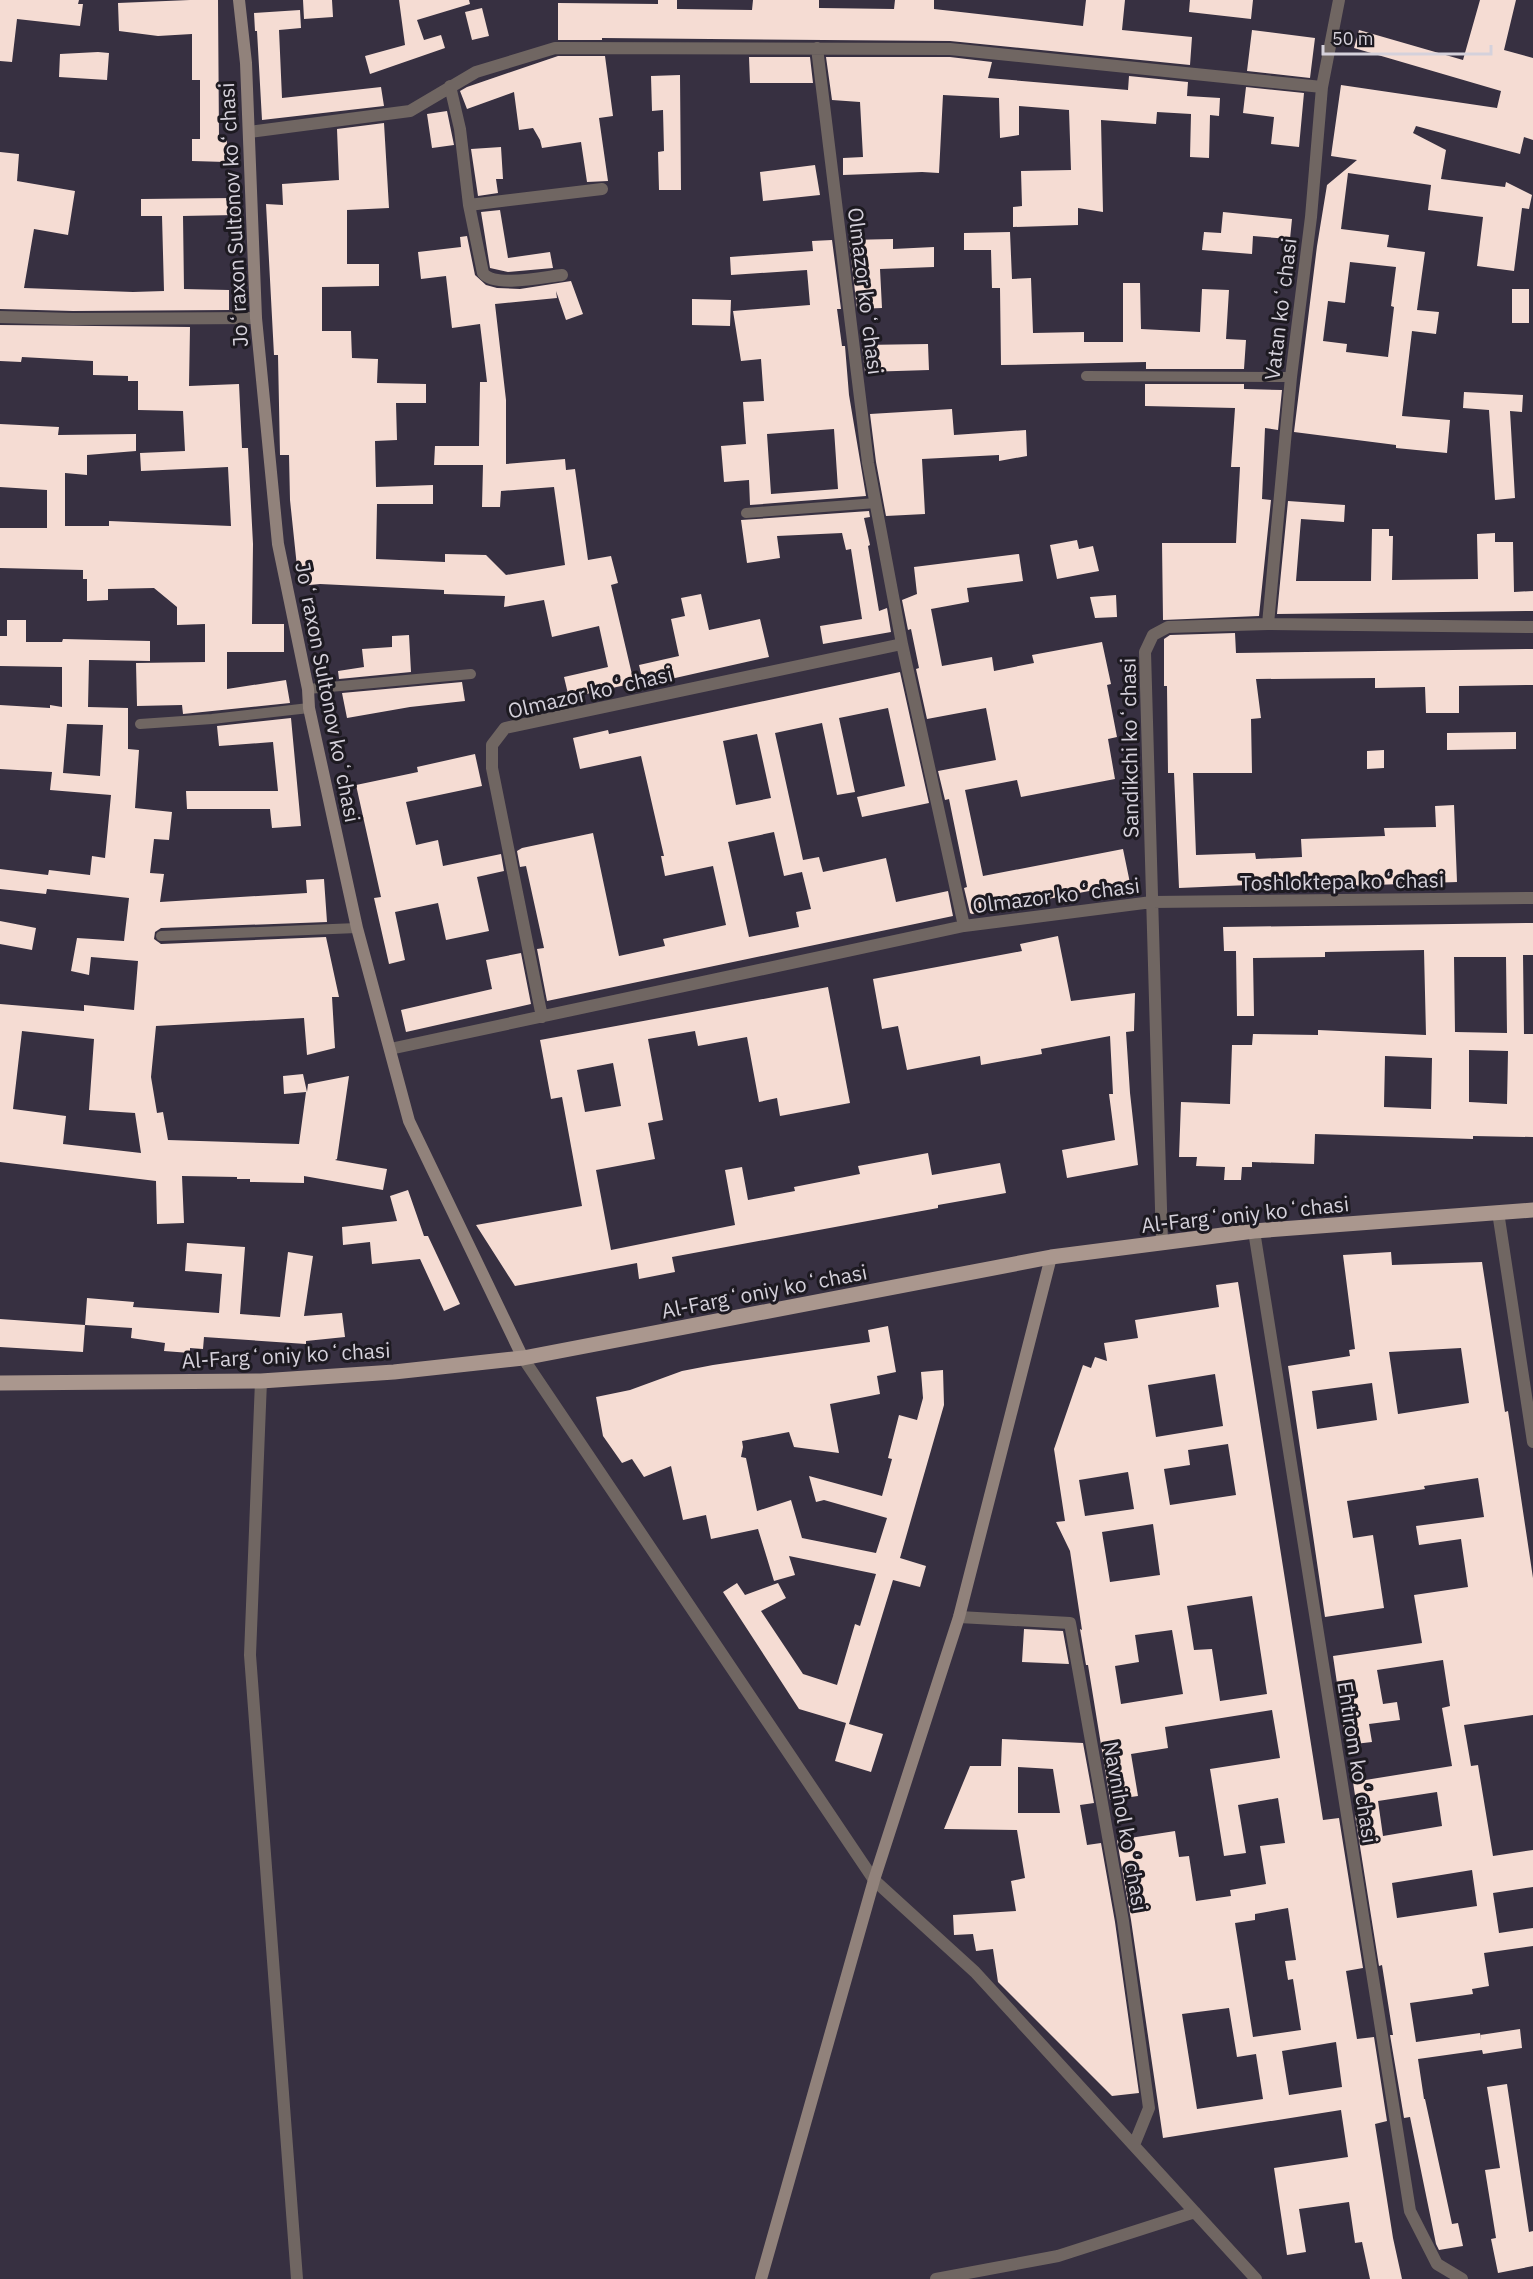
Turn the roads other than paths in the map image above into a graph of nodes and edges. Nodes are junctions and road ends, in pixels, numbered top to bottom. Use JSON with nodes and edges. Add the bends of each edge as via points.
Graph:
{"nodes":[{"id":1,"x":239,"y":0,"type":"edge"},
{"id":2,"x":1339,"y":0,"type":"edge"},
{"id":3,"x":817,"y":48,"type":"junction"},
{"id":4,"x":450,"y":86,"type":"junction"},
{"id":5,"x":1322,"y":87,"type":"junction"},
{"id":6,"x":249,"y":132,"type":"junction"},
{"id":7,"x":602,"y":189,"type":"dead end"},
{"id":8,"x":469,"y":205,"type":"junction"},
{"id":9,"x":562,"y":275,"type":"dead end"},
{"id":10,"x":0,"y":316,"type":"edge"},
{"id":11,"x":256,"y":318,"type":"junction"},
{"id":12,"x":1086,"y":376,"type":"dead end"},
{"id":13,"x":1291,"y":377,"type":"junction"},
{"id":14,"x":876,"y":503,"type":"junction"},
{"id":15,"x":746,"y":513,"type":"dead end"},
{"id":16,"x":1268,"y":624,"type":"junction"},
{"id":17,"x":1533,"y":627,"type":"edge"},
{"id":18,"x":902,"y":645,"type":"junction"},
{"id":19,"x":471,"y":674,"type":"dead end"},
{"id":20,"x":308,"y":689,"type":"junction"},
{"id":21,"x":309,"y":708,"type":"junction"},
{"id":22,"x":140,"y":724,"type":"dead end"},
{"id":23,"x":1533,"y":898,"type":"edge"},
{"id":24,"x":1152,"y":902,"type":"junction"},
{"id":25,"x":964,"y":926,"type":"junction"},
{"id":26,"x":357,"y":928,"type":"junction"},
{"id":27,"x":161,"y":936,"type":"dead end"},
{"id":28,"x":542,"y":1017,"type":"junction"},
{"id":29,"x":390,"y":1049,"type":"junction"},
{"id":30,"x":1533,"y":1210,"type":"edge"},
{"id":31,"x":1498,"y":1212,"type":"junction"},
{"id":32,"x":1254,"y":1231,"type":"junction"},
{"id":33,"x":1162,"y":1243,"type":"junction"},
{"id":34,"x":1051,"y":1257,"type":"junction"},
{"id":35,"x":523,"y":1358,"type":"junction"},
{"id":36,"x":261,"y":1381,"type":"junction"},
{"id":37,"x":0,"y":1383,"type":"edge"},
{"id":38,"x":1533,"y":1442,"type":"edge"},
{"id":39,"x":959,"y":1617,"type":"junction"},
{"id":40,"x":874,"y":1880,"type":"junction"},
{"id":41,"x":1134,"y":2145,"type":"junction"},
{"id":42,"x":1195,"y":2212,"type":"junction"},
{"id":43,"x":297,"y":2279,"type":"edge"},
{"id":44,"x":761,"y":2279,"type":"edge"},
{"id":45,"x":936,"y":2279,"type":"edge"},
{"id":46,"x":1257,"y":2279,"type":"edge"},
{"id":47,"x":1462,"y":2279,"type":"edge"}],
"edges":[{"from":1,"to":6,"type":"street","name":"Joʻraxon Sultonov koʻchasi"},
{"from":2,"to":5,"type":"street","name":"Vatan koʻchasi"},
{"from":3,"to":4,"type":"street","via":[[555,48],[476,72]]},
{"from":3,"to":5,"type":"street","via":[[950,49]]},
{"from":3,"to":14,"type":"street","name":"Olmazor koʻchasi"},
{"from":4,"to":6,"type":"street","via":[[410,111]]},
{"from":4,"to":8,"type":"street","via":[[460,129]]},
{"from":5,"to":13,"type":"street","name":"Vatan koʻchasi"},
{"from":6,"to":11,"type":"street","name":"Joʻraxon Sultonov koʻchasi"},
{"from":7,"to":8,"type":"street"},
{"from":8,"to":9,"type":"street","via":[[486,277],[503,281]]},
{"from":10,"to":11,"type":"street"},
{"from":11,"to":20,"type":"street","name":"Joʻraxon Sultonov koʻchasi","via":[[278,544]]},
{"from":12,"to":13,"type":"lane"},
{"from":13,"to":16,"type":"street","name":"Vatan koʻchasi"},
{"from":14,"to":15,"type":"lane"},
{"from":14,"to":18,"type":"street","name":"Olmazor koʻchasi"},
{"from":16,"to":17,"type":"street","name":"Sandikchi koʻchasi"},
{"from":16,"to":24,"type":"street","name":"Sandikchi koʻchasi","via":[[1168,627],[1153,635],[1144,652]]},
{"from":18,"to":25,"type":"street","name":"Olmazor koʻchasi"},
{"from":18,"to":28,"type":"street","name":"Olmazor koʻchasi","via":[[506,728],[492,745],[492,768]]},
{"from":19,"to":20,"type":"lane"},
{"from":20,"to":21,"type":"street","name":"Joʻraxon Sultonov koʻchasi"},
{"from":21,"to":22,"type":"lane"},
{"from":21,"to":26,"type":"street","name":"Joʻraxon Sultonov koʻchasi"},
{"from":23,"to":24,"type":"street","name":"Toshloktepa koʻchasi"},
{"from":24,"to":25,"type":"street","name":"Olmazor koʻchasi"},
{"from":24,"to":33,"type":"street","name":"Sandikchi koʻchasi"},
{"from":25,"to":28,"type":"street","name":"Olmazor koʻchasi"},
{"from":26,"to":27,"type":"lane"},
{"from":26,"to":29,"type":"street","name":"Joʻraxon Sultonov koʻchasi"},
{"from":28,"to":29,"type":"street","name":"Olmazor koʻchasi"},
{"from":29,"to":35,"type":"street","name":"Joʻraxon Sultonov koʻchasi","via":[[409,1121]]},
{"from":30,"to":31,"type":"main road","name":"Al-Fargʻoniy koʻchasi"},
{"from":31,"to":32,"type":"main road","name":"Al-Fargʻoniy koʻchasi"},
{"from":31,"to":38,"type":"street"},
{"from":32,"to":33,"type":"main road","name":"Al-Fargʻoniy koʻchasi"},
{"from":32,"to":47,"type":"street","name":"Ehtirom koʻchasi","via":[[1410,2211],[1437,2264]]},
{"from":33,"to":34,"type":"main road","name":"Al-Fargʻoniy koʻchasi"},
{"from":34,"to":35,"type":"main road","name":"Al-Fargʻoniy koʻchasi"},
{"from":34,"to":39,"type":"street"},
{"from":35,"to":36,"type":"main road","name":"Al-Fargʻoniy koʻchasi"},
{"from":35,"to":40,"type":"street"},
{"from":36,"to":37,"type":"main road","name":"Al-Fargʻoniy koʻchasi"},
{"from":36,"to":43,"type":"street","via":[[250,1655]]},
{"from":39,"to":40,"type":"street"},
{"from":39,"to":41,"type":"street","name":"Navnihol koʻchasi","via":[[1070,1623],[1123,1921],[1149,2108]]},
{"from":40,"to":41,"type":"street","via":[[975,1972]]},
{"from":40,"to":44,"type":"street"},
{"from":41,"to":42,"type":"street"},
{"from":42,"to":45,"type":"street","via":[[1058,2256]]},
{"from":42,"to":46,"type":"street"}]}
